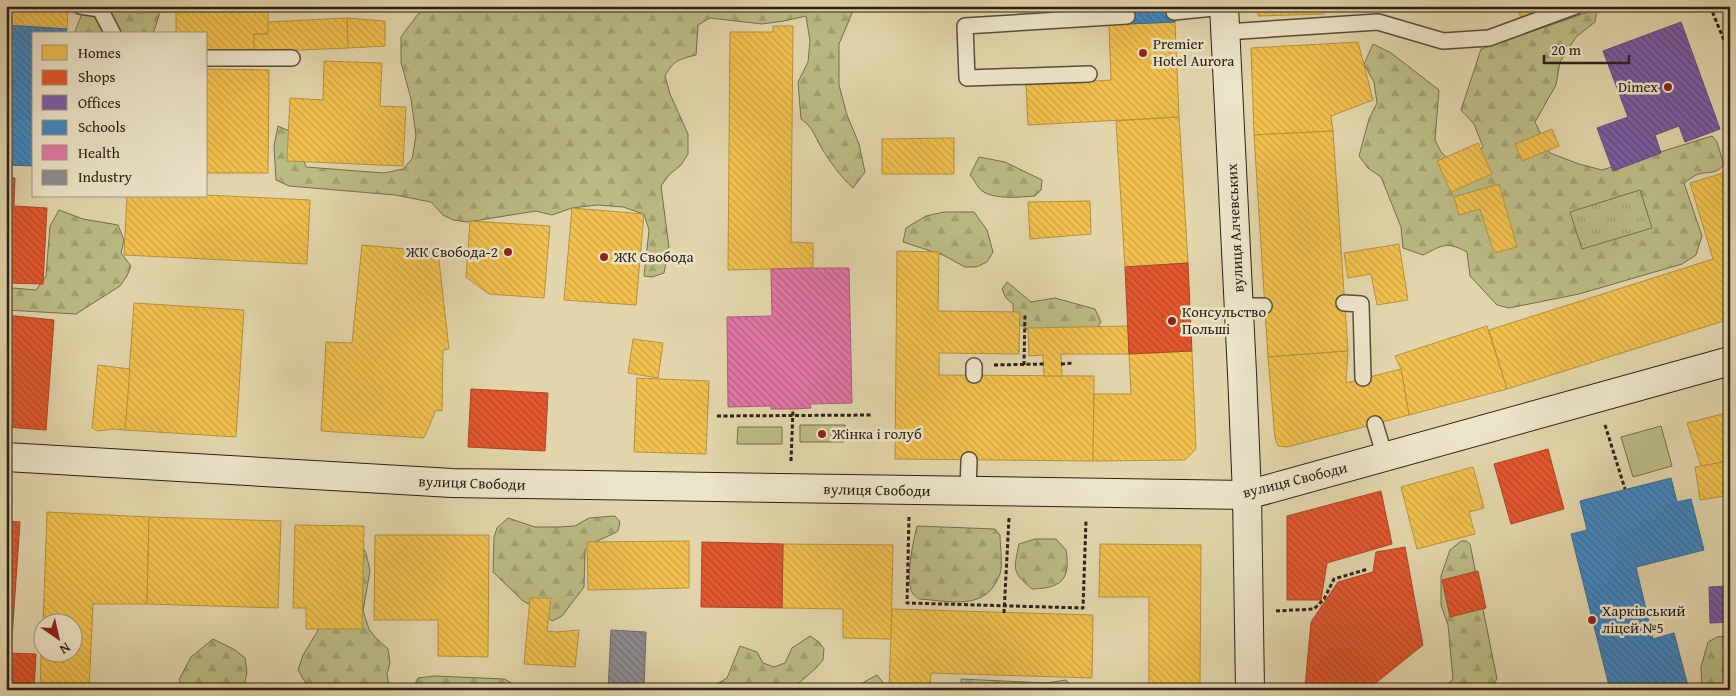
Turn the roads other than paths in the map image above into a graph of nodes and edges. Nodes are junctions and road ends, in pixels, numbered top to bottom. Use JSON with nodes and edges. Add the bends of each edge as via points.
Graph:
{"nodes":[{"id":1,"x":80,"y":6,"type":"edge"},
{"id":2,"x":1576,"y":6,"type":"edge"},
{"id":3,"x":100,"y":8,"type":"edge"},
{"id":4,"x":1174,"y":12,"type":"dead end"},
{"id":5,"x":1225,"y":15,"type":"edge"},
{"id":6,"x":1127,"y":16,"type":"dead end"},
{"id":7,"x":112,"y":32,"type":"edge"},
{"id":8,"x":208,"y":58,"type":"edge"},
{"id":9,"x":292,"y":58,"type":"dead end"},
{"id":10,"x":1089,"y":74,"type":"dead end"},
{"id":11,"x":1344,"y":303,"type":"dead end"},
{"id":12,"x":1730,"y":361,"type":"edge"},
{"id":13,"x":1363,"y":378,"type":"dead end"},
{"id":14,"x":1375,"y":424,"type":"dead end"},
{"id":15,"x":1385,"y":456,"type":"junction"},
{"id":16,"x":6,"y":457,"type":"edge"},
{"id":17,"x":970,"y":460,"type":"dead end"},
{"id":18,"x":968,"y":491,"type":"junction"},
{"id":19,"x":1247,"y":495,"type":"junction"},
{"id":20,"x":1250,"y":690,"type":"edge"}],
"edges":[{"from":1,"to":3,"type":"lane"},
{"from":2,"to":5,"type":"lane","via":[[1489,38],[1443,41],[1378,22]]},
{"from":3,"to":7,"type":"lane"},
{"from":4,"to":5,"type":"lane"},
{"from":5,"to":19,"type":"main road","name":"вулиця Алчевських","via":[[1252,306]]},
{"from":6,"to":10,"type":"lane","via":[[965,26],[967,78]]},
{"from":8,"to":9,"type":"lane"},
{"from":11,"to":13,"type":"lane","via":[[1361,304]]},
{"from":12,"to":15,"type":"main road","name":"вулиця Свободи"},
{"from":14,"to":15,"type":"lane"},
{"from":15,"to":19,"type":"main road","name":"вулиця Свободи"},
{"from":16,"to":18,"type":"main road","name":"вулиця Свободи","via":[[452,483]]},
{"from":17,"to":18,"type":"lane"},
{"from":18,"to":19,"type":"main road","name":"вулиця Свободи"},
{"from":19,"to":20,"type":"main road","name":"вулиця Алчевських"}]}
